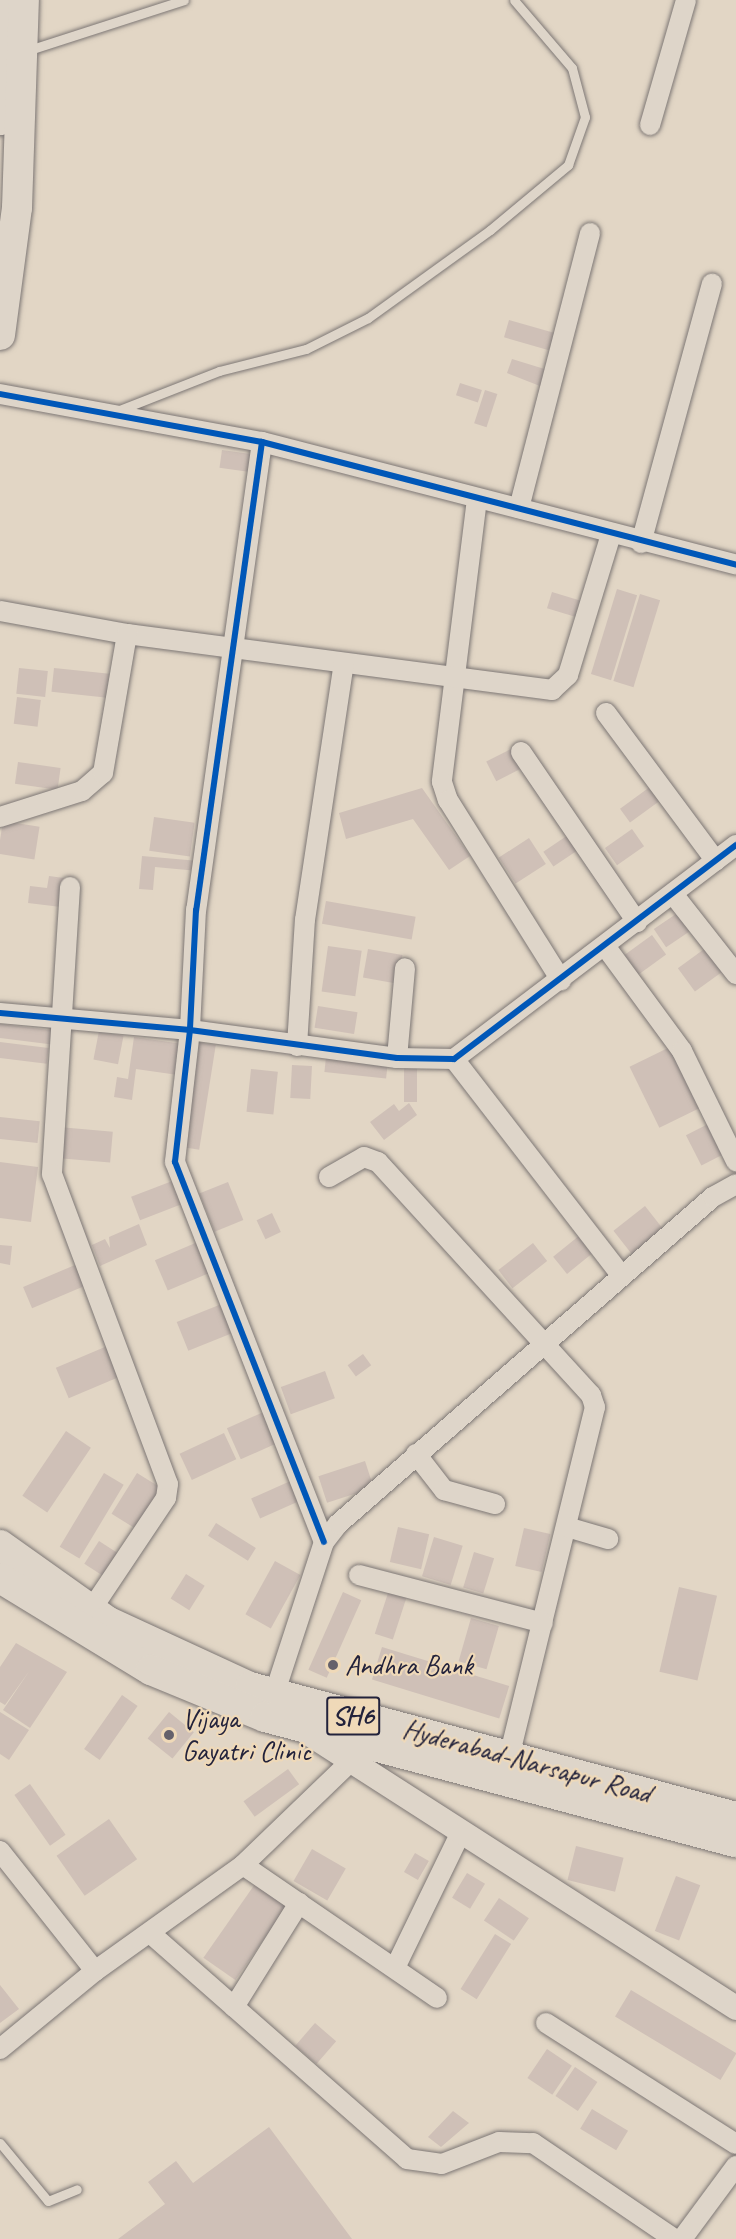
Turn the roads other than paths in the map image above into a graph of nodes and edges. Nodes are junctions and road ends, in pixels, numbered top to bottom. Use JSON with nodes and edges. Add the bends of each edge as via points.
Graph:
{"nodes":[{"id":1,"x":0,"y":0,"type":"edge"},
{"id":2,"x":24,"y":0,"type":"edge"},
{"id":3,"x":184,"y":0,"type":"edge"},
{"id":4,"x":514,"y":0,"type":"edge"},
{"id":5,"x":686,"y":0,"type":"edge"},
{"id":6,"x":26,"y":51,"type":"junction"},
{"id":7,"x":0,"y":120,"type":"edge"},
{"id":8,"x":650,"y":125,"type":"dead end"},
{"id":9,"x":590,"y":233,"type":"dead end"},
{"id":10,"x":712,"y":284,"type":"dead end"},
{"id":11,"x":0,"y":335,"type":"edge"},
{"id":12,"x":0,"y":394,"type":"edge"},
{"id":13,"x":110,"y":414,"type":"junction"},
{"id":14,"x":262,"y":442,"type":"junction"},
{"id":15,"x":477,"y":499,"type":"junction"},
{"id":16,"x":519,"y":508,"type":"junction"},
{"id":17,"x":611,"y":534,"type":"junction"},
{"id":18,"x":642,"y":543,"type":"junction"},
{"id":19,"x":736,"y":565,"type":"edge"},
{"id":20,"x":0,"y":611,"type":"edge"},
{"id":21,"x":127,"y":634,"type":"junction"},
{"id":22,"x":234,"y":648,"type":"junction"},
{"id":23,"x":344,"y":663,"type":"junction"},
{"id":24,"x":454,"y":676,"type":"junction"},
{"id":25,"x":606,"y":713,"type":"dead end"},
{"id":26,"x":521,"y":752,"type":"dead end"},
{"id":27,"x":0,"y":817,"type":"edge"},
{"id":28,"x":736,"y":845,"type":"edge"},
{"id":29,"x":716,"y":861,"type":"junction"},
{"id":30,"x":70,"y":887,"type":"dead end"},
{"id":31,"x":673,"y":894,"type":"junction"},
{"id":32,"x":637,"y":922,"type":"junction"},
{"id":33,"x":605,"y":946,"type":"junction"},
{"id":34,"x":405,"y":968,"type":"dead end"},
{"id":35,"x":736,"y":974,"type":"edge"},
{"id":36,"x":561,"y":980,"type":"junction"},
{"id":37,"x":0,"y":1013,"type":"edge"},
{"id":38,"x":61,"y":1016,"type":"junction"},
{"id":39,"x":190,"y":1030,"type":"junction"},
{"id":40,"x":297,"y":1046,"type":"junction"},
{"id":41,"x":397,"y":1058,"type":"junction"},
{"id":42,"x":454,"y":1059,"type":"junction"},
{"id":43,"x":736,"y":1161,"type":"edge"},
{"id":44,"x":329,"y":1177,"type":"dead end"},
{"id":45,"x":736,"y":1184,"type":"edge"},
{"id":46,"x":622,"y":1276,"type":"junction"},
{"id":47,"x":543,"y":1345,"type":"junction"},
{"id":48,"x":416,"y":1454,"type":"junction"},
{"id":49,"x":495,"y":1504,"type":"dead end"},
{"id":50,"x":567,"y":1527,"type":"junction"},
{"id":51,"x":608,"y":1539,"type":"dead end"},
{"id":52,"x":324,"y":1542,"type":"junction"},
{"id":53,"x":0,"y":1545,"type":"edge"},
{"id":54,"x":359,"y":1575,"type":"dead end"},
{"id":55,"x":0,"y":1578,"type":"edge"},
{"id":56,"x":92,"y":1610,"type":"junction"},
{"id":57,"x":543,"y":1623,"type":"junction"},
{"id":58,"x":274,"y":1695,"type":"junction"},
{"id":59,"x":304,"y":1726,"type":"junction"},
{"id":60,"x":509,"y":1756,"type":"junction"},
{"id":61,"x":351,"y":1761,"type":"junction"},
{"id":62,"x":736,"y":1818,"type":"edge"},
{"id":63,"x":461,"y":1832,"type":"junction"},
{"id":64,"x":736,"y":1842,"type":"edge"},
{"id":65,"x":0,"y":1851,"type":"edge"},
{"id":66,"x":243,"y":1865,"type":"junction"},
{"id":67,"x":299,"y":1903,"type":"junction"},
{"id":68,"x":150,"y":1933,"type":"junction"},
{"id":69,"x":394,"y":1968,"type":"junction"},
{"id":70,"x":95,"y":1971,"type":"junction"},
{"id":71,"x":437,"y":1998,"type":"dead end"},
{"id":72,"x":234,"y":2007,"type":"junction"},
{"id":73,"x":736,"y":2008,"type":"edge"},
{"id":74,"x":546,"y":2023,"type":"dead end"},
{"id":75,"x":0,"y":2049,"type":"edge"},
{"id":76,"x":0,"y":2143,"type":"edge"},
{"id":77,"x":736,"y":2144,"type":"edge"},
{"id":78,"x":736,"y":2166,"type":"edge"},
{"id":79,"x":77,"y":2189,"type":"dead end"},
{"id":80,"x":674,"y":2239,"type":"edge"},
{"id":81,"x":682,"y":2239,"type":"edge"}],
"edges":[{"from":1,"to":7,"type":"main road","via":[[6,57]]},
{"from":2,"to":6,"type":"main road"},
{"from":3,"to":6,"type":"lane"},
{"from":4,"to":13,"type":"lane","via":[[572,68],[585,117],[562,171],[368,318],[306,349],[219,371]]},
{"from":5,"to":8,"type":"street"},
{"from":6,"to":11,"type":"main road","via":[[17,208]]},
{"from":9,"to":16,"type":"street"},
{"from":10,"to":18,"type":"street"},
{"from":12,"to":13,"type":"street"},
{"from":13,"to":14,"type":"street"},
{"from":14,"to":15,"type":"street"},
{"from":14,"to":22,"type":"street"},
{"from":15,"to":16,"type":"street"},
{"from":15,"to":24,"type":"street"},
{"from":16,"to":17,"type":"street"},
{"from":17,"to":18,"type":"street"},
{"from":17,"to":24,"type":"street","via":[[564,684],[552,690]]},
{"from":18,"to":19,"type":"street"},
{"from":20,"to":21,"type":"street"},
{"from":21,"to":22,"type":"street"},
{"from":21,"to":27,"type":"street","via":[[103,773],[82,791]]},
{"from":22,"to":23,"type":"street"},
{"from":22,"to":39,"type":"street","via":[[196,910]]},
{"from":23,"to":24,"type":"street"},
{"from":23,"to":40,"type":"street","via":[[305,920]]},
{"from":24,"to":36,"type":"street","via":[[441,765],[448,800]]},
{"from":25,"to":29,"type":"street"},
{"from":26,"to":32,"type":"street"},
{"from":28,"to":29,"type":"street"},
{"from":29,"to":31,"type":"street"},
{"from":30,"to":38,"type":"street"},
{"from":31,"to":32,"type":"street"},
{"from":31,"to":35,"type":"street"},
{"from":32,"to":33,"type":"street"},
{"from":33,"to":36,"type":"street"},
{"from":33,"to":43,"type":"street","via":[[682,1051]]},
{"from":34,"to":41,"type":"street"},
{"from":36,"to":42,"type":"street"},
{"from":37,"to":38,"type":"street"},
{"from":38,"to":39,"type":"street"},
{"from":38,"to":56,"type":"street","via":[[52,1174],[168,1484],[166,1498]]},
{"from":39,"to":40,"type":"street"},
{"from":39,"to":52,"type":"street","via":[[175,1162]]},
{"from":40,"to":41,"type":"street"},
{"from":41,"to":42,"type":"street"},
{"from":42,"to":46,"type":"street"},
{"from":44,"to":47,"type":"street","via":[[364,1157],[378,1162]]},
{"from":45,"to":46,"type":"street"},
{"from":46,"to":47,"type":"street"},
{"from":47,"to":48,"type":"street"},
{"from":47,"to":50,"type":"street","via":[[595,1407]]},
{"from":48,"to":49,"type":"street","via":[[444,1490]]},
{"from":48,"to":52,"type":"street","via":[[351,1510]]},
{"from":50,"to":51,"type":"street"},
{"from":50,"to":57,"type":"street"},
{"from":52,"to":58,"type":"street"},
{"from":53,"to":56,"type":"main road","name":"Hyderabad-Narsapur Road","number":"SH6"},
{"from":54,"to":57,"type":"street"},
{"from":55,"to":59,"type":"main road","name":"Hyderabad-Narsapur Road","number":"SH6","via":[[151,1670],[265,1717]]},
{"from":56,"to":58,"type":"main road","name":"Hyderabad-Narsapur Road","number":"SH6","via":[[132,1635]]},
{"from":57,"to":60,"type":"street"},
{"from":58,"to":60,"type":"main road","name":"Hyderabad-Narsapur Road","number":"SH6"},
{"from":59,"to":61,"type":"street","via":[[311,1738]]},
{"from":59,"to":64,"type":"main road","name":"Hyderabad-Narsapur Road","number":"SH6"},
{"from":60,"to":62,"type":"main road","name":"Hyderabad-Narsapur Road","number":"SH6"},
{"from":61,"to":63,"type":"street"},
{"from":61,"to":66,"type":"street"},
{"from":63,"to":69,"type":"street"},
{"from":63,"to":73,"type":"street"},
{"from":65,"to":70,"type":"street"},
{"from":66,"to":67,"type":"street"},
{"from":66,"to":68,"type":"street"},
{"from":67,"to":69,"type":"street"},
{"from":67,"to":72,"type":"street"},
{"from":68,"to":70,"type":"street"},
{"from":68,"to":72,"type":"street"},
{"from":69,"to":71,"type":"street"},
{"from":70,"to":75,"type":"street"},
{"from":72,"to":80,"type":"street","via":[[407,2159],[442,2164],[499,2142],[533,2143]]},
{"from":74,"to":77,"type":"street"},
{"from":76,"to":79,"type":"lane","via":[[48,2201]]},
{"from":78,"to":81,"type":"street"}]}
